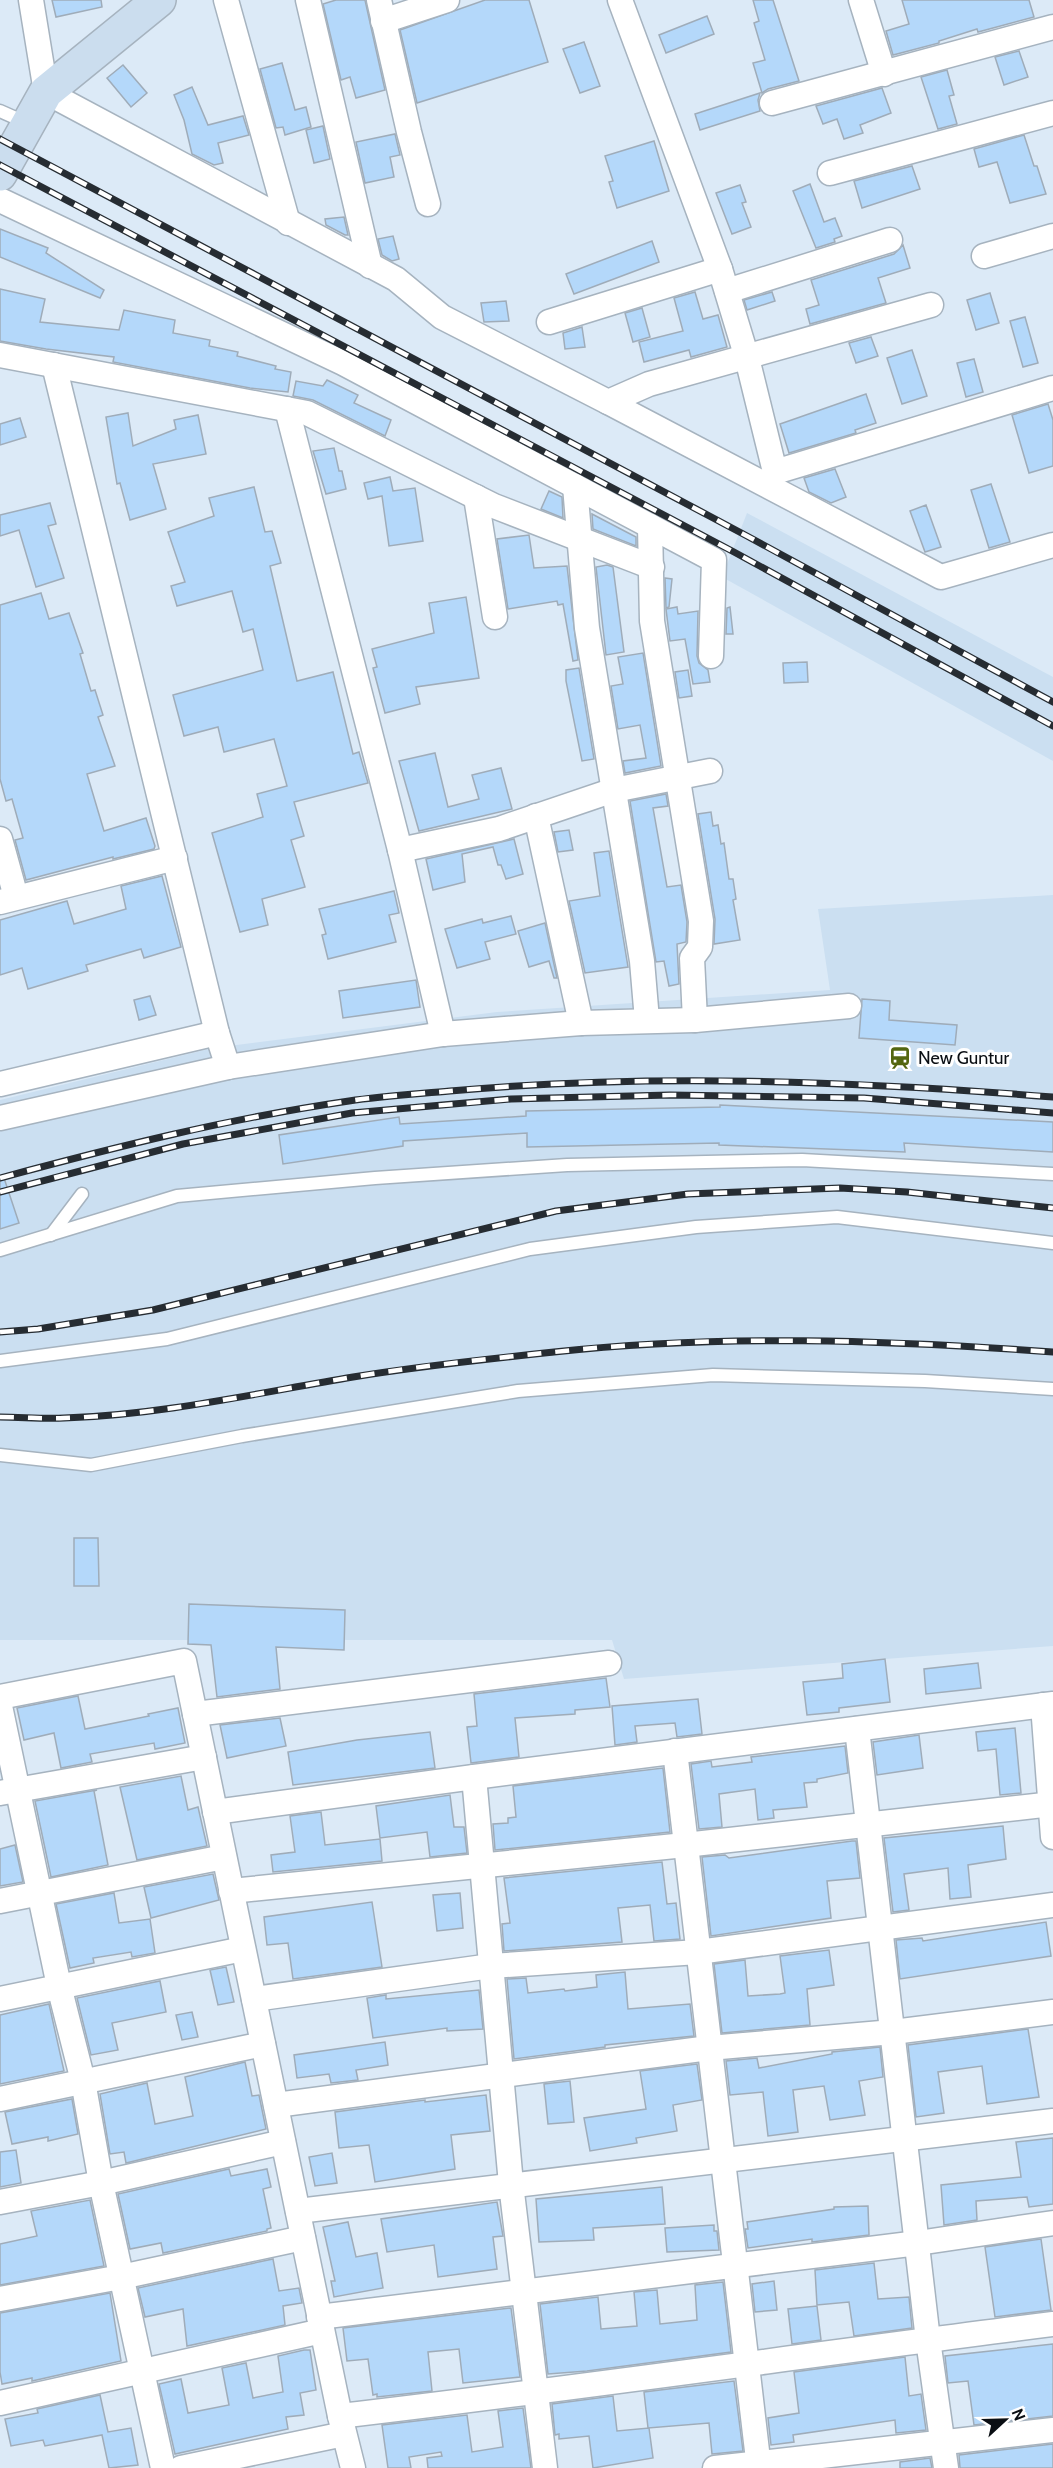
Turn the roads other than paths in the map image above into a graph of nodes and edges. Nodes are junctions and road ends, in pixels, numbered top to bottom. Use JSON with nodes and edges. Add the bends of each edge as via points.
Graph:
{"nodes":[{"id":1,"x":31,"y":0,"type":"edge"},
{"id":2,"x":159,"y":0,"type":"edge"},
{"id":3,"x":226,"y":0,"type":"edge"},
{"id":4,"x":308,"y":0,"type":"edge"},
{"id":5,"x":447,"y":0,"type":"edge"},
{"id":6,"x":620,"y":0,"type":"edge"},
{"id":7,"x":861,"y":0,"type":"edge"},
{"id":8,"x":381,"y":10,"type":"edge"},
{"id":9,"x":1053,"y":27,"type":"edge"},
{"id":10,"x":884,"y":74,"type":"junction"},
{"id":11,"x":46,"y":92,"type":"junction"},
{"id":12,"x":772,"y":103,"type":"dead end"},
{"id":13,"x":1053,"y":113,"type":"edge"},
{"id":14,"x":14,"y":117,"type":"edge"},
{"id":15,"x":830,"y":173,"type":"dead end"},
{"id":16,"x":0,"y":174,"type":"edge"},
{"id":17,"x":0,"y":200,"type":"edge"},
{"id":18,"x":428,"y":204,"type":"dead end"},
{"id":19,"x":288,"y":223,"type":"junction"},
{"id":20,"x":1053,"y":236,"type":"edge"},
{"id":21,"x":890,"y":240,"type":"dead end"},
{"id":22,"x":984,"y":256,"type":"dead end"},
{"id":23,"x":370,"y":266,"type":"junction"},
{"id":24,"x":724,"y":280,"type":"junction"},
{"id":25,"x":931,"y":305,"type":"dead end"},
{"id":26,"x":549,"y":322,"type":"dead end"},
{"id":27,"x":0,"y":355,"type":"edge"},
{"id":28,"x":747,"y":358,"type":"junction"},
{"id":29,"x":54,"y":365,"type":"junction"},
{"id":30,"x":1053,"y":388,"type":"edge"},
{"id":31,"x":608,"y":402,"type":"junction"},
{"id":32,"x":287,"y":409,"type":"junction"},
{"id":33,"x":575,"y":486,"type":"junction"},
{"id":34,"x":476,"y":497,"type":"junction"},
{"id":35,"x":650,"y":526,"type":"junction"},
{"id":36,"x":579,"y":538,"type":"junction"},
{"id":37,"x":1053,"y":545,"type":"edge"},
{"id":38,"x":652,"y":567,"type":"junction"},
{"id":39,"x":495,"y":617,"type":"dead end"},
{"id":40,"x":711,"y":656,"type":"dead end"},
{"id":41,"x":710,"y":771,"type":"dead end"},
{"id":42,"x":678,"y":777,"type":"junction"},
{"id":43,"x":614,"y":789,"type":"junction"},
{"id":44,"x":536,"y":816,"type":"junction"},
{"id":45,"x":0,"y":839,"type":"edge"},
{"id":46,"x":400,"y":850,"type":"junction"},
{"id":47,"x":175,"y":858,"type":"junction"},
{"id":48,"x":8,"y":899,"type":"edge"},
{"id":49,"x":849,"y":1006,"type":"dead end"},
{"id":50,"x":647,"y":1020,"type":"junction"},
{"id":51,"x":695,"y":1020,"type":"junction"},
{"id":52,"x":581,"y":1023,"type":"junction"},
{"id":53,"x":217,"y":1033,"type":"junction"},
{"id":54,"x":443,"y":1034,"type":"junction"},
{"id":55,"x":228,"y":1067,"type":"junction"},
{"id":56,"x":0,"y":1084,"type":"edge"},
{"id":57,"x":0,"y":1118,"type":"edge"},
{"id":58,"x":1053,"y":1174,"type":"edge"},
{"id":59,"x":82,"y":1194,"type":"dead end"},
{"id":60,"x":51,"y":1235,"type":"junction"},
{"id":61,"x":1053,"y":1243,"type":"edge"},
{"id":62,"x":0,"y":1250,"type":"edge"},
{"id":63,"x":0,"y":1361,"type":"edge"},
{"id":64,"x":1053,"y":1389,"type":"edge"},
{"id":65,"x":0,"y":1455,"type":"edge"},
{"id":66,"x":609,"y":1663,"type":"dead end"},
{"id":67,"x":0,"y":1697,"type":"edge"},
{"id":68,"x":1048,"y":1705,"type":"edge"},
{"id":69,"x":0,"y":1706,"type":"edge"},
{"id":70,"x":195,"y":1714,"type":"junction"},
{"id":71,"x":857,"y":1729,"type":"junction"},
{"id":72,"x":675,"y":1751,"type":"junction"},
{"id":73,"x":204,"y":1757,"type":"junction"},
{"id":74,"x":474,"y":1777,"type":"junction"},
{"id":75,"x":9,"y":1791,"type":"edge"},
{"id":76,"x":1051,"y":1804,"type":"edge"},
{"id":77,"x":215,"y":1812,"type":"junction"},
{"id":78,"x":868,"y":1824,"type":"junction"},
{"id":79,"x":1053,"y":1838,"type":"edge"},
{"id":80,"x":686,"y":1845,"type":"junction"},
{"id":81,"x":224,"y":1857,"type":"junction"},
{"id":82,"x":482,"y":1865,"type":"junction"},
{"id":83,"x":231,"y":1891,"type":"junction"},
{"id":84,"x":40,"y":1892,"type":"junction"},
{"id":85,"x":0,"y":1901,"type":"edge"},
{"id":86,"x":1053,"y":1905,"type":"edge"},
{"id":87,"x":880,"y":1929,"type":"junction"},
{"id":88,"x":243,"y":1949,"type":"junction"},
{"id":89,"x":698,"y":1952,"type":"junction"},
{"id":90,"x":491,"y":1966,"type":"junction"},
{"id":91,"x":59,"y":1986,"type":"junction"},
{"id":92,"x":0,"y":1999,"type":"edge"},
{"id":93,"x":254,"y":1999,"type":"junction"},
{"id":94,"x":1053,"y":2012,"type":"edge"},
{"id":95,"x":893,"y":2032,"type":"junction"},
{"id":96,"x":263,"y":2044,"type":"junction"},
{"id":97,"x":709,"y":2048,"type":"junction"},
{"id":98,"x":501,"y":2075,"type":"junction"},
{"id":99,"x":83,"y":2081,"type":"junction"},
{"id":100,"x":0,"y":2099,"type":"edge"},
{"id":101,"x":276,"y":2105,"type":"junction"},
{"id":102,"x":1053,"y":2121,"type":"edge"},
{"id":103,"x":906,"y":2138,"type":"junction"},
{"id":104,"x":283,"y":2142,"type":"junction"},
{"id":105,"x":721,"y":2160,"type":"junction"},
{"id":106,"x":101,"y":2183,"type":"junction"},
{"id":107,"x":511,"y":2184,"type":"junction"},
{"id":108,"x":0,"y":2202,"type":"edge"},
{"id":109,"x":298,"y":2211,"type":"junction"},
{"id":110,"x":1053,"y":2223,"type":"edge"},
{"id":111,"x":303,"y":2238,"type":"junction"},
{"id":112,"x":918,"y":2243,"type":"junction"},
{"id":113,"x":734,"y":2265,"type":"junction"},
{"id":114,"x":121,"y":2277,"type":"junction"},
{"id":115,"x":525,"y":2291,"type":"junction"},
{"id":116,"x":0,"y":2299,"type":"edge"},
{"id":117,"x":321,"y":2324,"type":"junction"},
{"id":118,"x":1053,"y":2324,"type":"edge"},
{"id":119,"x":928,"y":2340,"type":"junction"},
{"id":120,"x":748,"y":2363,"type":"junction"},
{"id":121,"x":142,"y":2372,"type":"junction"},
{"id":122,"x":536,"y":2393,"type":"junction"},
{"id":123,"x":0,"y":2403,"type":"edge"},
{"id":124,"x":342,"y":2425,"type":"junction"},
{"id":125,"x":1053,"y":2430,"type":"edge"},
{"id":126,"x":942,"y":2442,"type":"junction"},
{"id":127,"x":759,"y":2465,"type":"edge"},
{"id":128,"x":163,"y":2468,"type":"edge"},
{"id":129,"x":181,"y":2468,"type":"edge"},
{"id":130,"x":353,"y":2468,"type":"edge"},
{"id":131,"x":545,"y":2468,"type":"edge"},
{"id":132,"x":715,"y":2468,"type":"edge"},
{"id":133,"x":946,"y":2468,"type":"edge"}],
"edges":[{"from":1,"to":11,"type":"street"},
{"from":2,"to":11,"type":"main road"},
{"from":3,"to":19,"type":"street"},
{"from":4,"to":23,"type":"street"},
{"from":5,"to":8,"type":"street"},
{"from":6,"to":24,"type":"street"},
{"from":7,"to":10,"type":"street"},
{"from":8,"to":18,"type":"street"},
{"from":9,"to":10,"type":"street"},
{"from":10,"to":12,"type":"street"},
{"from":11,"to":14,"type":"main road"},
{"from":11,"to":19,"type":"street"},
{"from":13,"to":15,"type":"street"},
{"from":14,"to":16,"type":"main road"},
{"from":17,"to":33,"type":"street","via":[[343,363]]},
{"from":19,"to":23,"type":"street"},
{"from":20,"to":22,"type":"street"},
{"from":21,"to":24,"type":"street"},
{"from":23,"to":31,"type":"street","via":[[396,279],[442,317]]},
{"from":24,"to":26,"type":"street"},
{"from":24,"to":28,"type":"street"},
{"from":25,"to":28,"type":"street"},
{"from":27,"to":29,"type":"street"},
{"from":28,"to":30,"type":"street","via":[[775,472]]},
{"from":28,"to":31,"type":"street","via":[[649,384]]},
{"from":29,"to":32,"type":"street"},
{"from":29,"to":47,"type":"street"},
{"from":31,"to":37,"type":"street","via":[[940,578]]},
{"from":32,"to":34,"type":"street","via":[[307,413]]},
{"from":32,"to":46,"type":"street"},
{"from":33,"to":35,"type":"street"},
{"from":33,"to":36,"type":"street"},
{"from":34,"to":36,"type":"street"},
{"from":34,"to":39,"type":"street"},
{"from":35,"to":38,"type":"street"},
{"from":35,"to":40,"type":"street","via":[[714,560]]},
{"from":36,"to":38,"type":"street"},
{"from":36,"to":43,"type":"street","via":[[587,628]]},
{"from":38,"to":42,"type":"street","via":[[652,621]]},
{"from":41,"to":42,"type":"street"},
{"from":42,"to":43,"type":"street"},
{"from":42,"to":51,"type":"street","via":[[701,921],[700,947],[692,958]]},
{"from":43,"to":44,"type":"street"},
{"from":43,"to":50,"type":"street","via":[[642,961]]},
{"from":44,"to":46,"type":"street","via":[[499,829]]},
{"from":44,"to":52,"type":"street"},
{"from":45,"to":48,"type":"street"},
{"from":46,"to":54,"type":"street"},
{"from":47,"to":48,"type":"street"},
{"from":47,"to":53,"type":"street"},
{"from":49,"to":51,"type":"street"},
{"from":50,"to":51,"type":"street"},
{"from":50,"to":52,"type":"street"},
{"from":52,"to":54,"type":"street"},
{"from":53,"to":55,"type":"street"},
{"from":53,"to":56,"type":"street"},
{"from":54,"to":55,"type":"street"},
{"from":55,"to":57,"type":"street"},
{"from":58,"to":60,"type":"lane","via":[[802,1160],[567,1165],[177,1197]]},
{"from":59,"to":60,"type":"lane"},
{"from":60,"to":62,"type":"lane"},
{"from":61,"to":63,"type":"lane","via":[[837,1217],[696,1227],[530,1249],[167,1339]]},
{"from":64,"to":65,"type":"lane","via":[[713,1375],[518,1391],[91,1465]]},
{"from":66,"to":70,"type":"street"},
{"from":67,"to":70,"type":"street","via":[[184,1661]]},
{"from":68,"to":71,"type":"street"},
{"from":68,"to":76,"type":"street"},
{"from":69,"to":75,"type":"street"},
{"from":70,"to":73,"type":"street"},
{"from":71,"to":72,"type":"street"},
{"from":71,"to":78,"type":"street"},
{"from":72,"to":74,"type":"street"},
{"from":72,"to":80,"type":"street"},
{"from":73,"to":75,"type":"street"},
{"from":73,"to":77,"type":"street"},
{"from":74,"to":77,"type":"street"},
{"from":74,"to":82,"type":"street"},
{"from":75,"to":84,"type":"street"},
{"from":76,"to":78,"type":"street"},
{"from":76,"to":79,"type":"street"},
{"from":77,"to":81,"type":"street"},
{"from":78,"to":80,"type":"street"},
{"from":78,"to":87,"type":"street"},
{"from":80,"to":82,"type":"street"},
{"from":80,"to":89,"type":"street"},
{"from":81,"to":83,"type":"street"},
{"from":81,"to":84,"type":"street"},
{"from":82,"to":83,"type":"street"},
{"from":82,"to":90,"type":"street"},
{"from":83,"to":88,"type":"street"},
{"from":84,"to":85,"type":"street"},
{"from":84,"to":91,"type":"street"},
{"from":86,"to":87,"type":"street"},
{"from":87,"to":89,"type":"street"},
{"from":87,"to":95,"type":"street"},
{"from":88,"to":91,"type":"street"},
{"from":88,"to":93,"type":"street"},
{"from":89,"to":90,"type":"street"},
{"from":89,"to":97,"type":"street"},
{"from":90,"to":93,"type":"street"},
{"from":90,"to":98,"type":"street"},
{"from":91,"to":92,"type":"street"},
{"from":91,"to":99,"type":"street"},
{"from":93,"to":96,"type":"street"},
{"from":94,"to":95,"type":"street"},
{"from":95,"to":97,"type":"street"},
{"from":95,"to":103,"type":"street"},
{"from":96,"to":99,"type":"street"},
{"from":96,"to":101,"type":"street"},
{"from":97,"to":98,"type":"street"},
{"from":97,"to":105,"type":"street"},
{"from":98,"to":101,"type":"street"},
{"from":98,"to":107,"type":"street"},
{"from":99,"to":100,"type":"street"},
{"from":99,"to":106,"type":"street"},
{"from":101,"to":104,"type":"street"},
{"from":102,"to":103,"type":"street"},
{"from":103,"to":105,"type":"street"},
{"from":103,"to":112,"type":"street"},
{"from":104,"to":106,"type":"street"},
{"from":104,"to":109,"type":"street"},
{"from":105,"to":107,"type":"street"},
{"from":105,"to":113,"type":"street"},
{"from":106,"to":108,"type":"street"},
{"from":106,"to":114,"type":"street"},
{"from":107,"to":109,"type":"street"},
{"from":107,"to":115,"type":"street"},
{"from":109,"to":111,"type":"street"},
{"from":110,"to":112,"type":"street"},
{"from":111,"to":114,"type":"street"},
{"from":111,"to":117,"type":"street"},
{"from":112,"to":113,"type":"street"},
{"from":112,"to":119,"type":"street"},
{"from":113,"to":115,"type":"street"},
{"from":113,"to":120,"type":"street"},
{"from":114,"to":116,"type":"street"},
{"from":114,"to":121,"type":"street"},
{"from":115,"to":117,"type":"street"},
{"from":115,"to":122,"type":"street"},
{"from":117,"to":121,"type":"street"},
{"from":117,"to":124,"type":"street"},
{"from":118,"to":119,"type":"street"},
{"from":119,"to":120,"type":"street"},
{"from":119,"to":126,"type":"street"},
{"from":120,"to":122,"type":"street"},
{"from":120,"to":127,"type":"street"},
{"from":121,"to":123,"type":"street"},
{"from":121,"to":128,"type":"street"},
{"from":122,"to":124,"type":"street"},
{"from":122,"to":131,"type":"street"},
{"from":124,"to":129,"type":"street"},
{"from":124,"to":130,"type":"street"},
{"from":125,"to":126,"type":"street"},
{"from":126,"to":127,"type":"street"},
{"from":126,"to":133,"type":"street"},
{"from":127,"to":132,"type":"street"}]}
